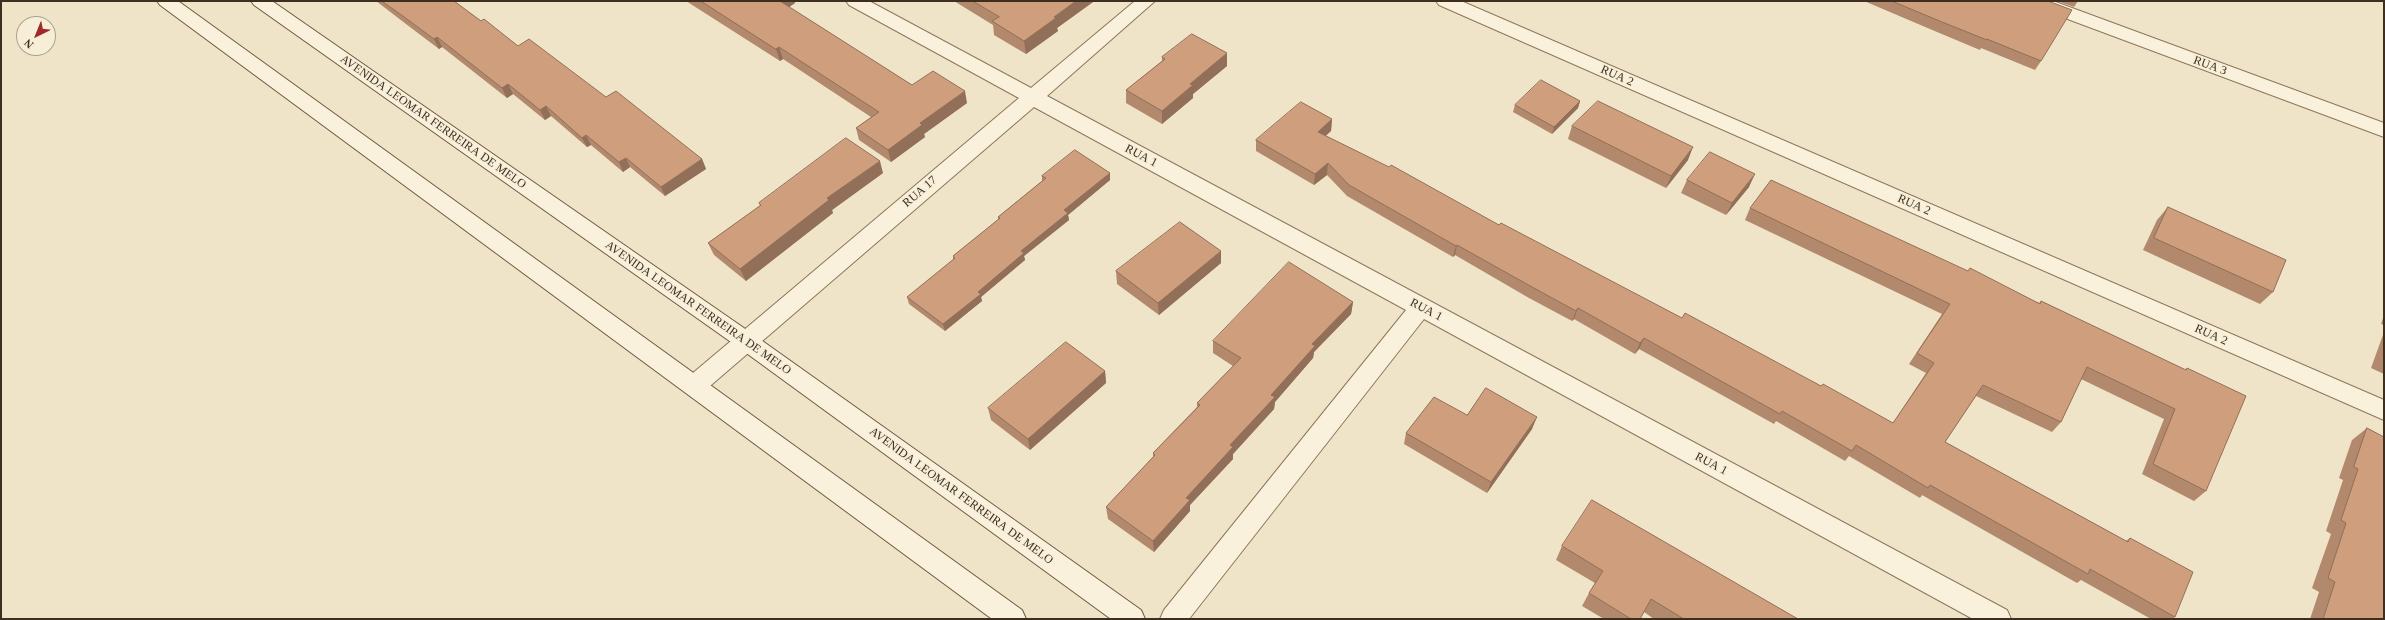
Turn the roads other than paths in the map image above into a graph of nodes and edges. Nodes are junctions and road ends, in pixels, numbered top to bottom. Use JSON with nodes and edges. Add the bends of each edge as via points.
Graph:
{"nodes":[{"id":1,"x":166,"y":1,"type":"edge"},
{"id":2,"x":260,"y":1,"type":"edge"},
{"id":3,"x":855,"y":1,"type":"edge"},
{"id":4,"x":1146,"y":1,"type":"edge"},
{"id":5,"x":1445,"y":1,"type":"edge"},
{"id":6,"x":2036,"y":1,"type":"edge"},
{"id":7,"x":1032,"y":96,"type":"junction"},
{"id":8,"x":2384,"y":130,"type":"edge"},
{"id":9,"x":1421,"y":307,"type":"junction"},
{"id":10,"x":746,"y":341,"type":"junction"},
{"id":11,"x":695,"y":385,"type":"junction"},
{"id":12,"x":2384,"y":410,"type":"edge"},
{"id":13,"x":1013,"y":619,"type":"edge"},
{"id":14,"x":1132,"y":619,"type":"edge"},
{"id":15,"x":1173,"y":619,"type":"edge"},
{"id":16,"x":1998,"y":619,"type":"edge"}],
"edges":[{"from":1,"to":11,"type":"street"},
{"from":2,"to":10,"type":"street","name":"AVENIDA LEOMAR FERREIRA DE MELO"},
{"from":3,"to":7,"type":"street","name":"RUA 1"},
{"from":4,"to":7,"type":"street","name":"RUA 17"},
{"from":5,"to":12,"type":"street","name":"RUA 2"},
{"from":6,"to":8,"type":"street","name":"RUA 3"},
{"from":7,"to":9,"type":"street","name":"RUA 1"},
{"from":7,"to":10,"type":"street","name":"RUA 17"},
{"from":9,"to":15,"type":"street"},
{"from":9,"to":16,"type":"street","name":"RUA 1"},
{"from":10,"to":11,"type":"street","name":"RUA 17"},
{"from":10,"to":14,"type":"street","name":"AVENIDA LEOMAR FERREIRA DE MELO"},
{"from":11,"to":13,"type":"street"}]}
